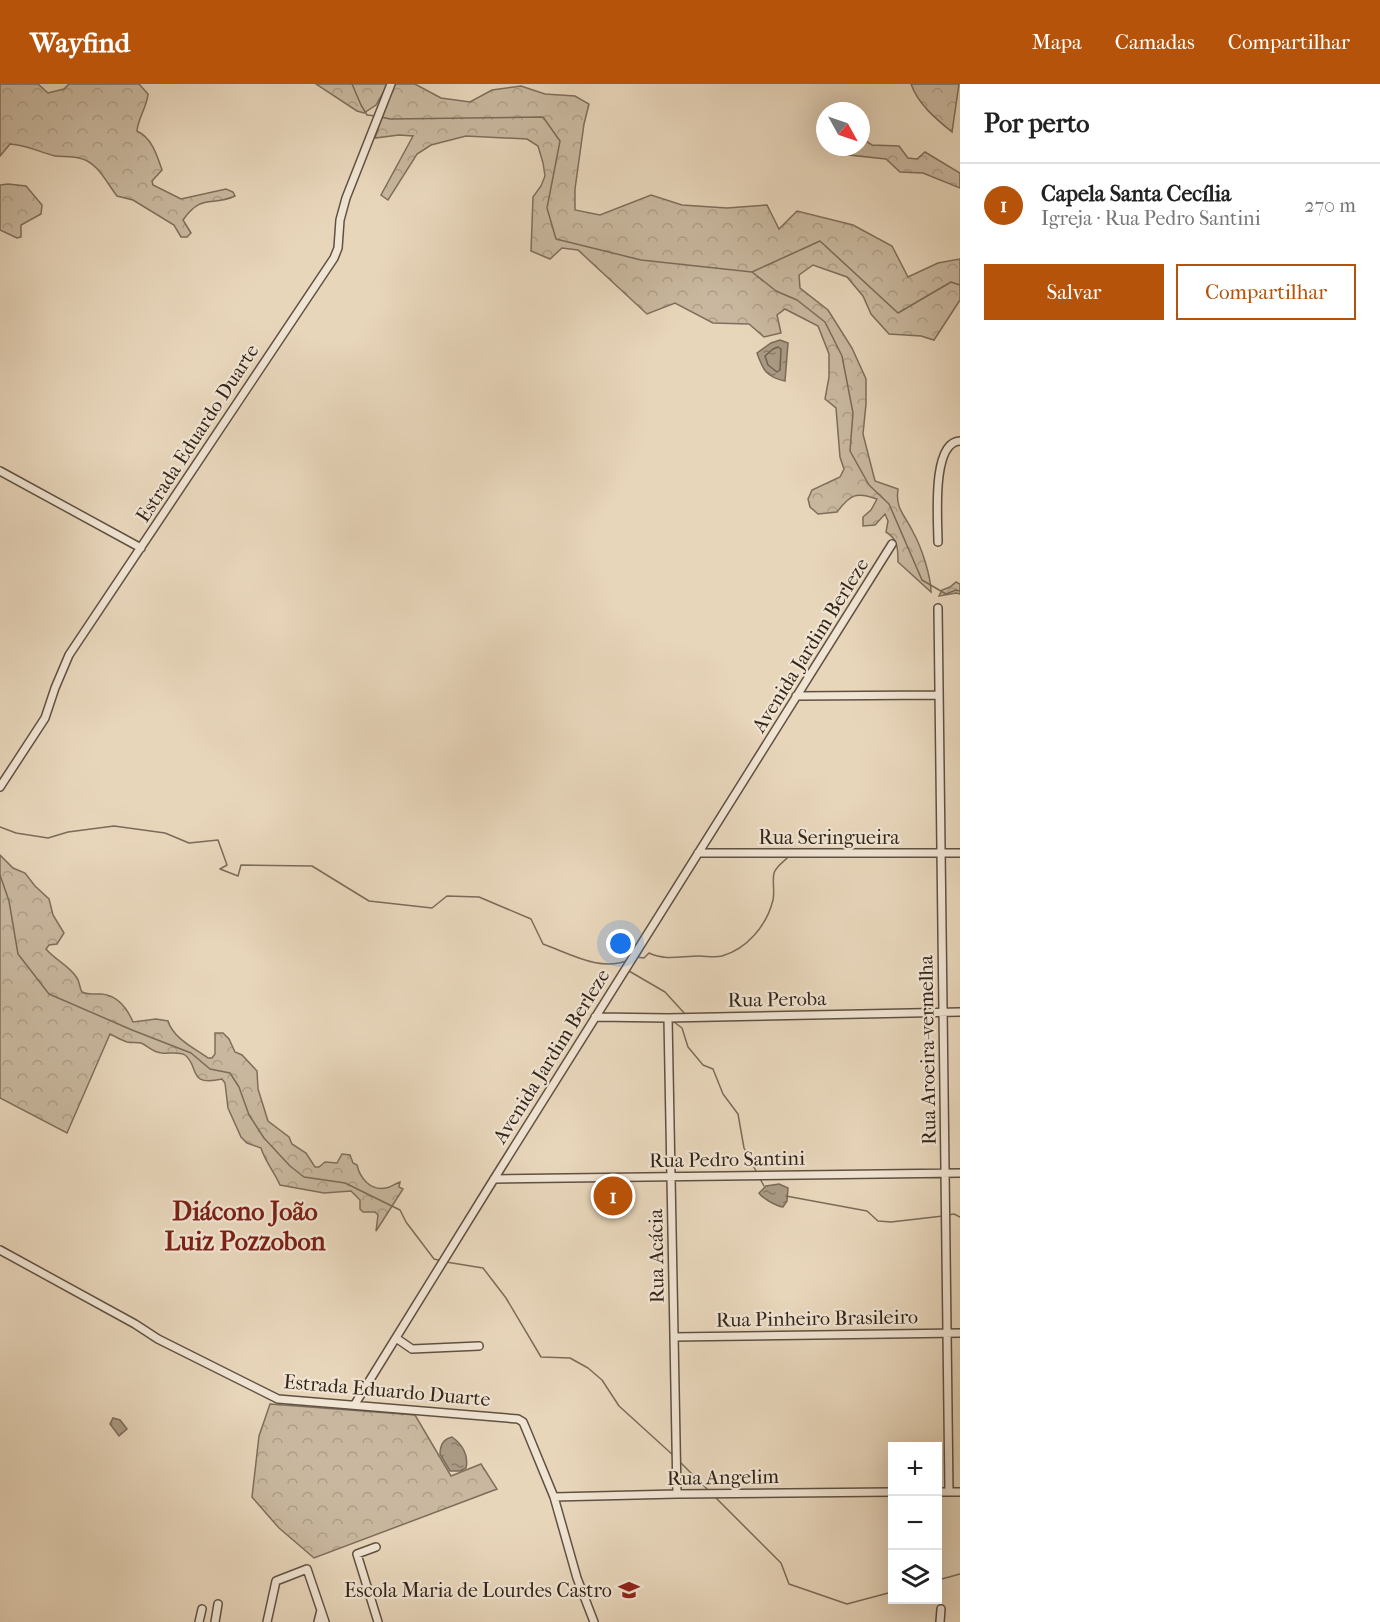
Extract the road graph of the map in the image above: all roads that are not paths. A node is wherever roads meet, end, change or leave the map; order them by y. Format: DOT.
graph roads {
  1 [pos="391,84"];
  2 [pos="960,441"];
  3 [pos="0,471"];
  4 [pos="938,542"];
  5 [pos="892,544"];
  6 [pos="141,548"];
  7 [pos="938,608"];
  8 [pos="939,695"];
  9 [pos="796,696"];
  10 [pos="0,787"];
  11 [pos="698,853"];
  12 [pos="941,853"];
  13 [pos="960,853"];
  14 [pos="943,1012"];
  15 [pos="960,1012"];
  16 [pos="595,1017"];
  17 [pos="668,1018"];
  18 [pos="945,1173"];
  19 [pos="960,1173"];
  20 [pos="671,1176"];
  21 [pos="494,1179"];
  22 [pos="0,1250"];
  23 [pos="947,1333"];
  24 [pos="960,1333"];
  25 [pos="674,1336"];
  26 [pos="396,1338"];
  27 [pos="479,1346"];
  28 [pos="355,1404"];
  29 [pos="888,1492"];
  30 [pos="942,1492"];
  31 [pos="949,1492"];
  32 [pos="960,1492"];
  33 [pos="677,1494"];
  34 [pos="554,1497"];
  35 [pos="376,1547"];
  36 [pos="218,1604"];
  37 [pos="202,1609"];
  38 [pos="941,1609"];
  39 [pos="321,1610"];
  40 [pos="199,1622"];
  41 [pos="215,1622"];
  42 [pos="267,1622"];
  43 [pos="318,1622"];
  44 [pos="325,1622"];
  45 [pos="378,1622"];
  46 [pos="594,1622"];
  47 [pos="940,1622"];
  1 -- 6 [label="street, Estrada Eduardo Duarte"];
  2 -- 4 [label="street"];
  3 -- 6 [label="street"];
  5 -- 9 [label="street, Avenida Jardim Berleze"];
  6 -- 10 [label="street, Estrada Eduardo Duarte"];
  7 -- 8 [label="street, Rua Aroeira-vermelha"];
  8 -- 9 [label="street"];
  8 -- 12 [label="street, Rua Aroeira-vermelha"];
  9 -- 11 [label="street, Avenida Jardim Berleze"];
  11 -- 12 [label="street, Rua Seringueira"];
  11 -- 16 [label="street, Avenida Jardim Berleze"];
  12 -- 13 [label="street, Rua Seringueira"];
  12 -- 14 [label="street, Rua Aroeira-vermelha"];
  14 -- 15 [label="street, Rua Peroba"];
  14 -- 17 [label="street, Rua Peroba"];
  14 -- 18 [label="street, Rua Aroeira-vermelha"];
  16 -- 17 [label="street, Rua Peroba"];
  16 -- 21 [label="street, Avenida Jardim Berleze"];
  17 -- 20 [label="street, Rua Acácia"];
  18 -- 19 [label="street, Rua Pedro Santini"];
  18 -- 20 [label="street, Rua Pedro Santini"];
  18 -- 23 [label="street, Rua Aroeira-vermelha"];
  20 -- 21 [label="street, Rua Pedro Santini"];
  20 -- 25 [label="street, Rua Acácia"];
  21 -- 26 [label="street, Avenida Jardim Berleze"];
  22 -- 28 [label="street, Estrada Eduardo Duarte"];
  23 -- 24 [label="street, Rua Pinheiro Brasileiro"];
  23 -- 25 [label="street, Rua Pinheiro Brasileiro"];
  23 -- 31 [label="street, Rua Aroeira-vermelha"];
  25 -- 33 [label="street, Rua Acácia"];
  26 -- 27 [label="street"];
  26 -- 28 [label="street, Avenida Jardim Berleze"];
  28 -- 34 [label="street, Estrada Eduardo Duarte"];
  29 -- 33 [label="street, Rua Angelim"];
  30 -- 31 [label="street"];
  31 -- 32 [label="street"];
  33 -- 34 [label="street, Rua Angelim"];
  34 -- 46 [label="street, Estrada Eduardo Duarte"];
  35 -- 45 [label="street"];
  36 -- 41 [label="street"];
  37 -- 40 [label="street"];
  38 -- 47 [label="street"];
  39 -- 42 [label="street"];
  39 -- 43 [label="street"];
  39 -- 44 [label="street"];
}
